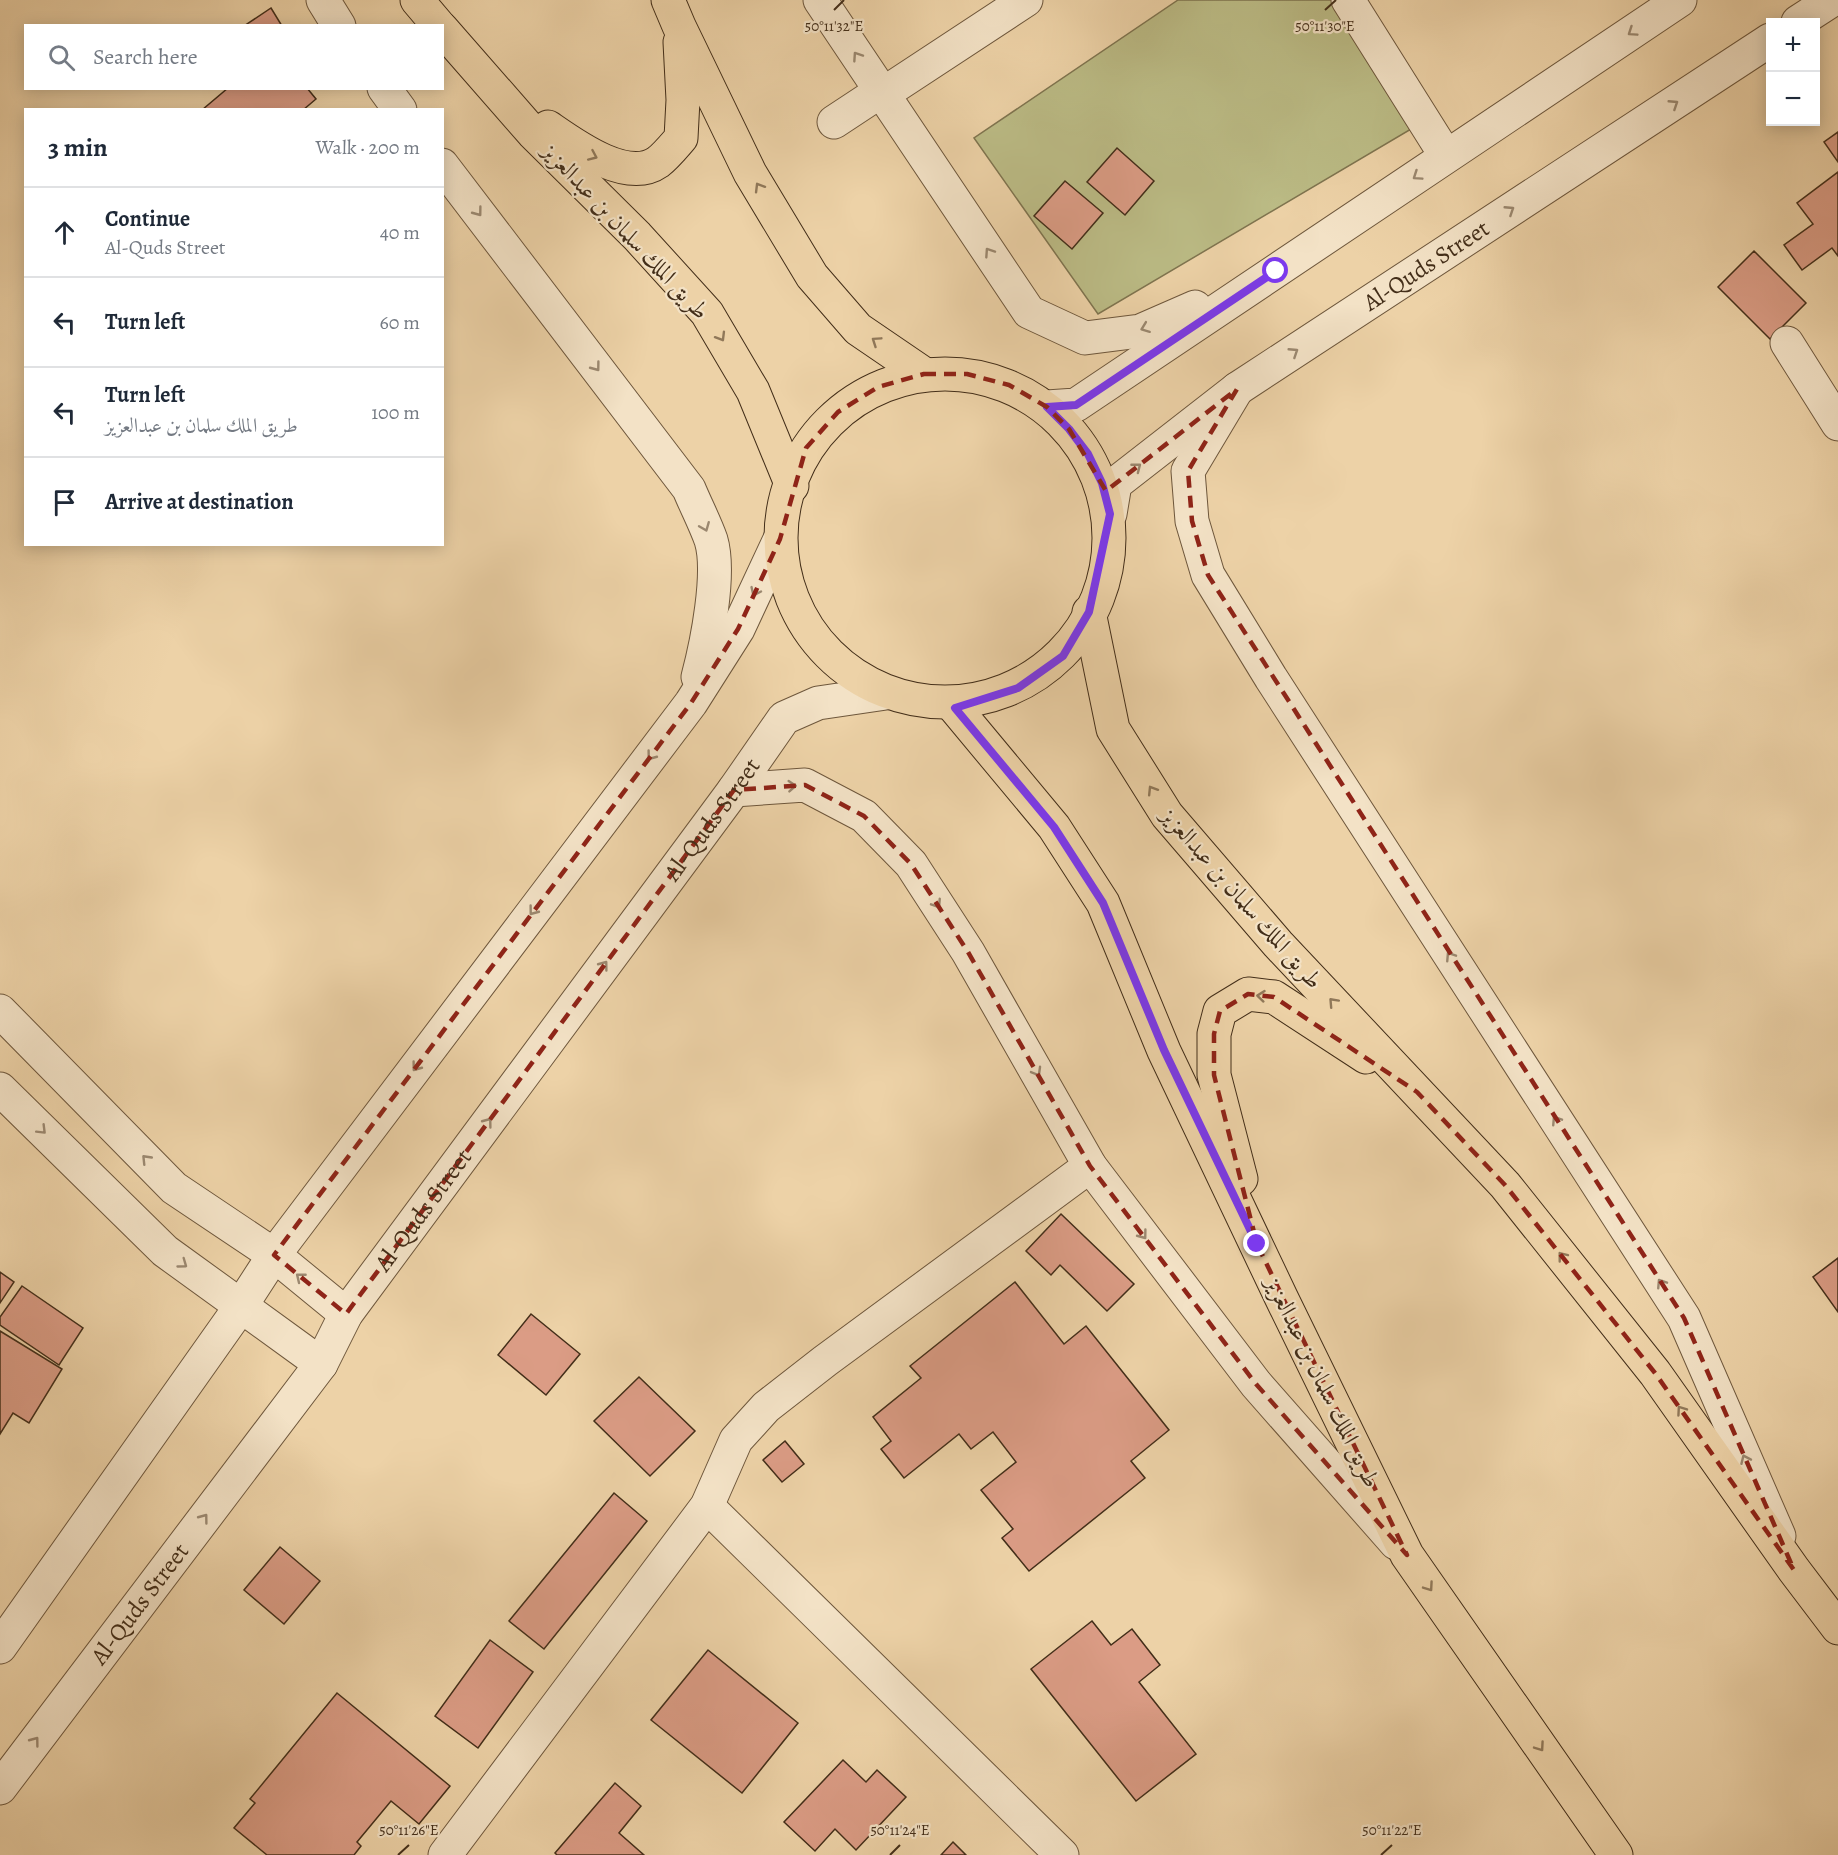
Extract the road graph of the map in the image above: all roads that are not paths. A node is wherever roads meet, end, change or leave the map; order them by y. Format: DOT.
graph roads {
  1 [pos="323,0"];
  2 [pos="417,0"];
  3 [pos="820,0"];
  4 [pos="1026,0"];
  5 [pos="1348,0"];
  6 [pos="1680,0"];
  7 [pos="1832,0"];
  8 [pos="673,13"];
  9 [pos="1804,18"];
  10 [pos="338,24"];
  11 [pos="437,24"];
  12 [pos="444,31"];
  13 [pos="1766,43"];
  14 [pos="493,87"];
  15 [pos="385,90"];
  16 [pos="882,93"];
  17 [pos="399,108"];
  18 [pos="834,122"];
  19 [pos="1446,156"];
  20 [pos="444,168"];
  21 [pos="1276,271"];
  22 [pos="1786,343"];
  23 [pos="924,374"];
  24 [pos="1237,389"];
  25 [pos="1047,407"];
  26 [pos="1838,424"];
  27 [pos="792,486"];
  28 [pos="1110,514"];
  29 [pos="780,539"];
  30 [pos="1089,612"];
  31 [pos="886,693"];
  32 [pos="691,703"];
  33 [pos="955,708"];
  34 [pos="734,790"];
  35 [pos="0,1011"];
  36 [pos="0,1089"];
  37 [pos="1417,1092"];
  38 [pos="1090,1166"];
  39 [pos="1257,1244"];
  40 [pos="274,1255"];
  41 [pos="241,1306"];
  42 [pos="346,1314"];
  43 [pos="321,1364"];
  44 [pos="707,1506"];
  45 [pos="1407,1555"];
  46 [pos="1794,1570"];
  47 [pos="1838,1628"];
  48 [pos="0,1647"];
  49 [pos="0,1788"];
  50 [pos="445,1855"];
  51 [pos="1062,1855"];
  52 [pos="1616,1855"];
  1 -- 10 [label="street"];
  2 -- 11 [label="main road"];
  16 -- 3 [label="street, one-way"];
  4 -- 16 [label="street"];
  5 -- 19 [label="street"];
  6 -- 19 [label="street, one-way"];
  7 -- 9 [label="street"];
  14 -- 8 [label="main road, one-way"];
  23 -- 8 [label="main road, one-way"];
  12 -- 14 [label="main road, طريق الملك سلمان بن عبدالعزيز"];
  24 -- 13 [label="street, Al-Quds Street, one-way"];
  14 -- 27 [label="main road, طريق الملك سلمان بن عبدالعزيز, one-way"];
  15 -- 17 [label="street"];
  16 -- 18 [label="street"];
  21 -- 16 [label="street, one-way"];
  19 -- 21 [label="street, one-way"];
  20 -- 32 [label="street, one-way"];
  21 -- 25 [label="street"];
  22 -- 26 [label="street"];
  23 -- 25 [label="main road"];
  23 -- 27 [label="main road"];
  28 -- 24 [label="street, Al-Quds Street, one-way"];
  46 -- 24 [label="street, one-way"];
  25 -- 28 [label="main road"];
  27 -- 29 [label="main road"];
  28 -- 30 [label="main road"];
  29 -- 31 [label="main road"];
  29 -- 32 [label="street, one-way"];
  30 -- 33 [label="main road"];
  37 -- 30 [label="main road, طريق الملك سلمان بن عبدالعزيز, one-way"];
  31 -- 33 [label="main road"];
  31 -- 34 [label="street, Al-Quds Street"];
  32 -- 40 [label="street, one-way"];
  33 -- 39 [label="main road, طريق الملك سلمان بن عبدالعزيز"];
  34 -- 38 [label="street, one-way"];
  42 -- 34 [label="street, Al-Quds Street, one-way"];
  40 -- 35 [label="street, one-way"];
  36 -- 41 [label="street, one-way"];
  37 -- 39 [label="main road, one-way"];
  46 -- 37 [label="main road, طريق الملك سلمان بن عبدالعزيز, one-way"];
  38 -- 44 [label="street"];
  38 -- 45 [label="street, one-way"];
  39 -- 45 [label="main road, طريق الملك سلمان بن عبدالعزيز"];
  40 -- 41 [label="street"];
  42 -- 40 [label="street, one-way"];
  41 -- 43 [label="street"];
  41 -- 48 [label="street"];
  42 -- 43 [label="street, Al-Quds Street"];
  49 -- 43 [label="street, Al-Quds Street, one-way"];
  44 -- 50 [label="street"];
  44 -- 51 [label="street"];
  45 -- 52 [label="main road, طريق الملك سلمان بن عبدالعزيز, one-way"];
  46 -- 47 [label="main road, طريق الملك سلمان بن عبدالعزيز"];
}
